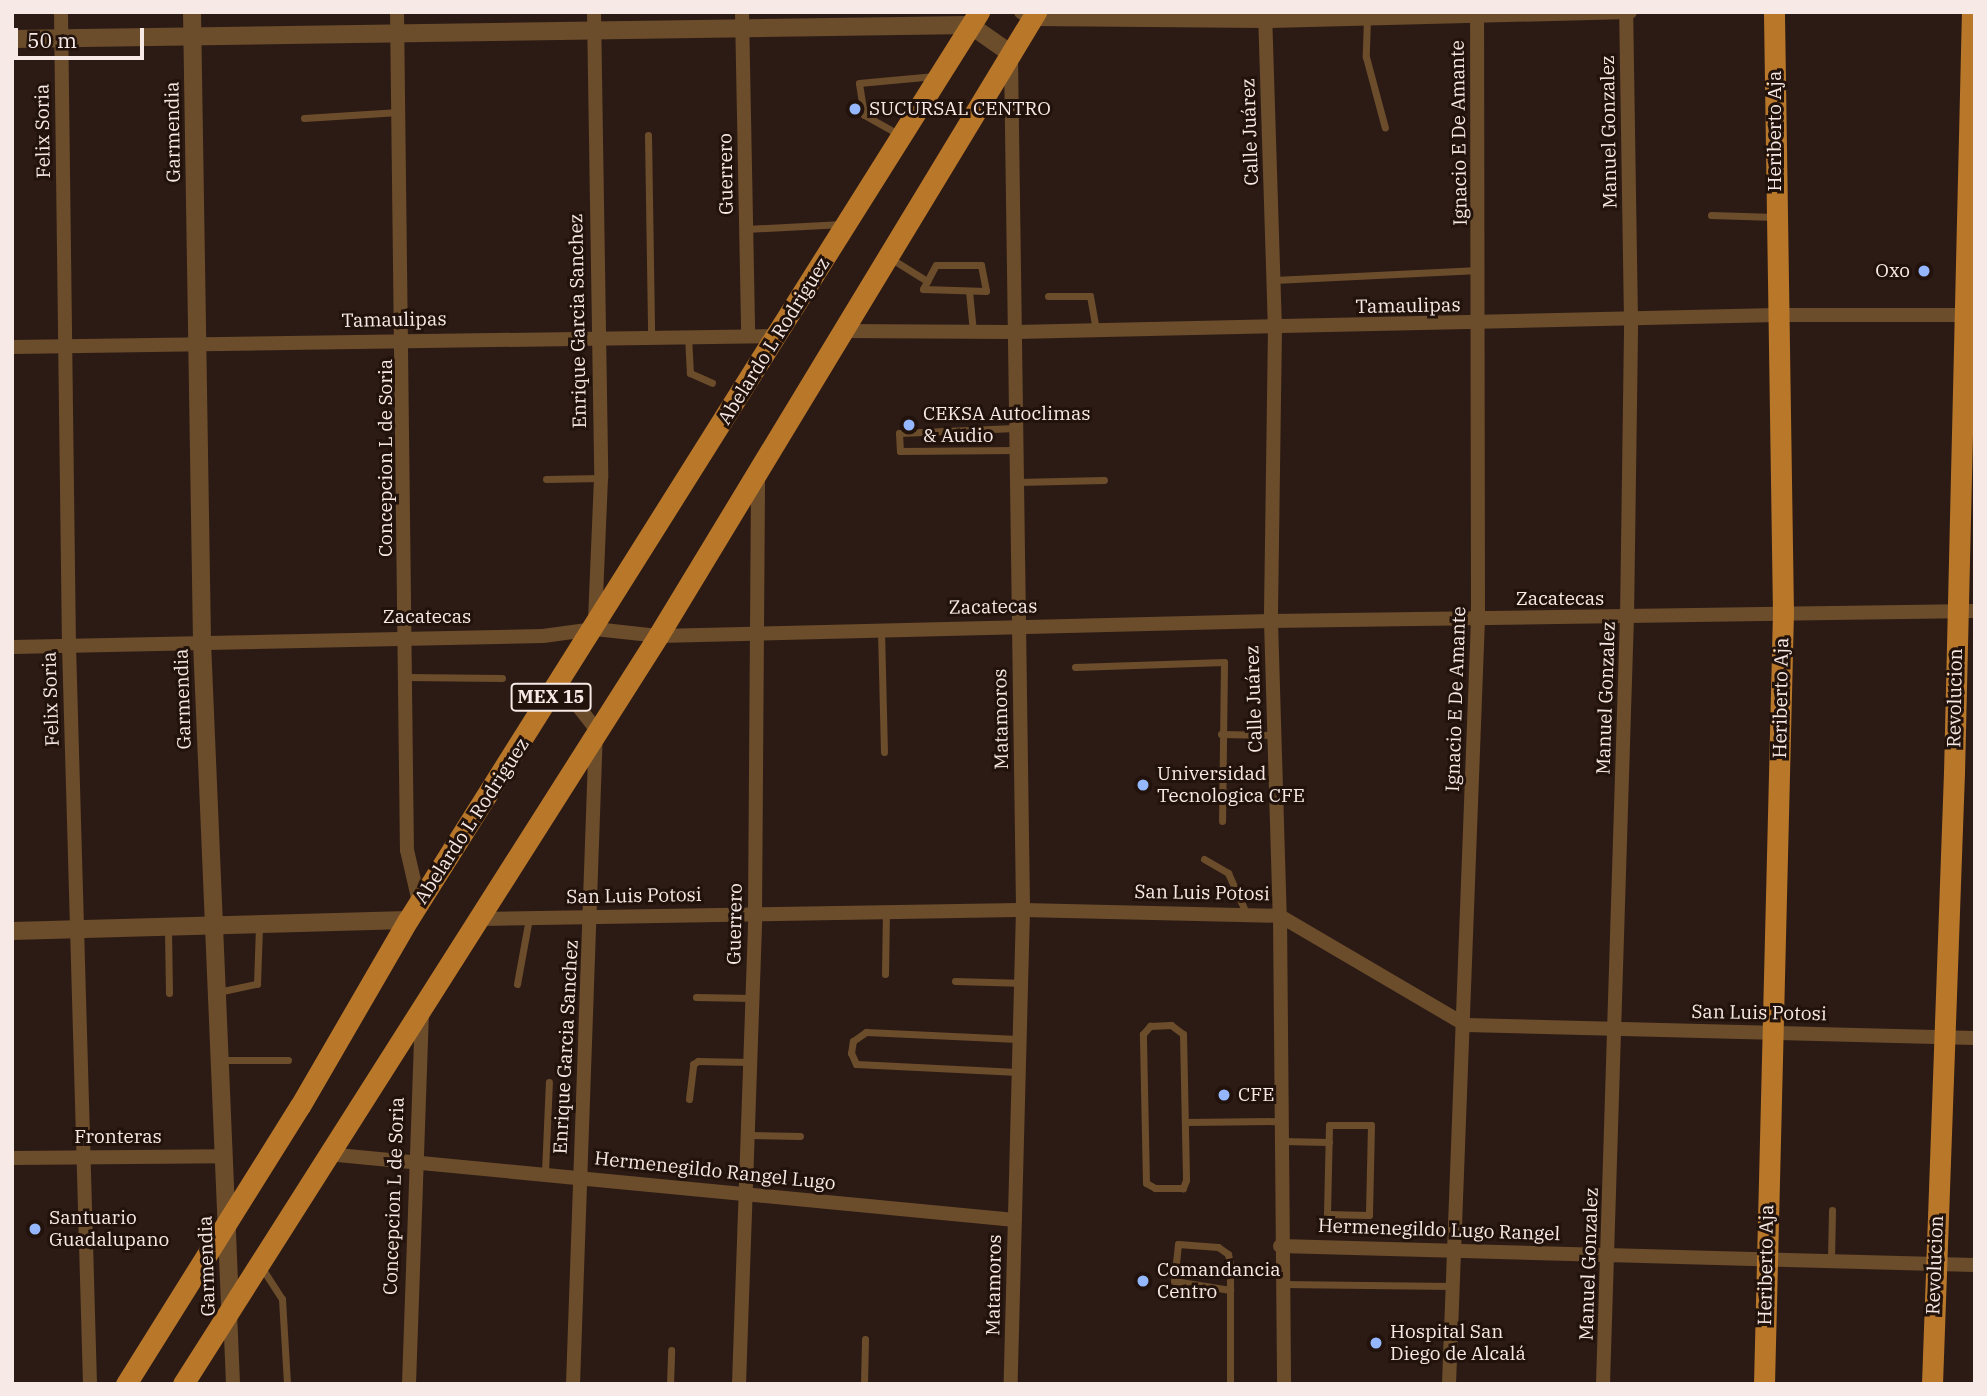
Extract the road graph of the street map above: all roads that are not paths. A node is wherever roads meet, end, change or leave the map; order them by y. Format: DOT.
graph roads {
  1 [pos="61,12"];
  2 [pos="192,12"];
  3 [pos="397,12"];
  4 [pos="1628,12"];
  5 [pos="1774,12"];
  6 [pos="1972,12"];
  7 [pos="1030,15"];
  8 [pos="1477,15"];
  9 [pos="1265,17"];
  10 [pos="1367,18"];
  11 [pos="742,19"];
  12 [pos="884,19"];
  13 [pos="975,19"];
  14 [pos="594,20"];
  15 [pos="398,33"];
  16 [pos="192,37"];
  17 [pos="61,38"];
  18 [pos="12,39"];
  19 [pos="1010,53"];
  20 [pos="939,76"];
  21 [pos="400,112"];
  22 [pos="304,118"];
  23 [pos="1385,128"];
  24 [pos="648,135"];
  25 [pos="902,136"];
  26 [pos="1711,215"];
  27 [pos="1776,217"];
  28 [pos="847,224"];
  29 [pos="746,229"];
  30 [pos="887,256"];
  31 [pos="1480,270"];
  32 [pos="1274,280"];
  33 [pos="927,281"];
  34 [pos="969,291"];
  35 [pos="1048,296"];
  36 [pos="1777,315"];
  37 [pos="1971,315"];
  38 [pos="1631,321"];
  39 [pos="1480,324"];
  40 [pos="1275,327"];
  41 [pos="842,331"];
  42 [pos="1096,331"];
  43 [pos="973,332"];
  44 [pos="1013,332"];
  45 [pos="596,335"];
  46 [pos="651,335"];
  47 [pos="688,335"];
  48 [pos="748,335"];
  49 [pos="777,336"];
  50 [pos="404,340"];
  51 [pos="198,341"];
  52 [pos="65,346"];
  53 [pos="12,347"];
  54 [pos="712,383"];
  55 [pos="1015,428"];
  56 [pos="1015,450"];
  57 [pos="758,465"];
  58 [pos="601,478"];
  59 [pos="546,479"];
  60 [pos="1104,480"];
  61 [pos="1016,482"];
  62 [pos="1966,611"];
  63 [pos="1783,614"];
  64 [pos="1478,618"];
  65 [pos="1628,618"];
  66 [pos="1271,621"];
  67 [pos="1018,626"];
  68 [pos="594,629"];
  69 [pos="881,629"];
  70 [pos="755,633"];
  71 [pos="406,636"];
  72 [pos="657,636"];
  73 [pos="202,642"];
  74 [pos="69,646"];
  75 [pos="12,647"];
  76 [pos="1075,667"];
  77 [pos="406,677"];
  78 [pos="502,678"];
  79 [pos="560,683"];
  80 [pos="596,729"];
  81 [pos="1221,734"];
  82 [pos="1275,735"];
  83 [pos="884,752"];
  84 [pos="1222,821"];
  85 [pos="1204,859"];
  86 [pos="1023,910"];
  87 [pos="413,911"];
  88 [pos="886,913"];
  89 [pos="755,915"];
  90 [pos="1247,915"];
  91 [pos="1280,916"];
  92 [pos="529,918"];
  93 [pos="592,918"];
  94 [pos="481,919"];
  95 [pos="259,926"];
  96 [pos="168,928"];
  97 [pos="211,928"];
  98 [pos="76,930"];
  99 [pos="12,931"];
  100 [pos="885,974"];
  101 [pos="955,981"];
  102 [pos="1021,983"];
  103 [pos="517,984"];
  104 [pos="214,992"];
  105 [pos="169,993"];
  106 [pos="696,997"];
  107 [pos="752,999"];
  108 [pos="422,1010"];
  109 [pos="1466,1025"];
  110 [pos="1616,1031"];
  111 [pos="1773,1035"];
  112 [pos="1946,1037"];
  113 [pos="1975,1038"];
  114 [pos="1020,1039"];
  115 [pos="220,1060"];
  116 [pos="288,1060"];
  117 [pos="750,1062"];
  118 [pos="1019,1072"];
  119 [pos="549,1082"];
  120 [pos="689,1099"];
  121 [pos="1280,1121"];
  122 [pos="1186,1122"];
  123 [pos="748,1135"];
  124 [pos="800,1136"];
  125 [pos="1281,1141"];
  126 [pos="1329,1142"];
  127 [pos="327,1154"];
  128 [pos="223,1156"];
  129 [pos="85,1157"];
  130 [pos="12,1158"];
  131 [pos="413,1161"];
  132 [pos="545,1172"];
  133 [pos="580,1175"];
  134 [pos="746,1195"];
  135 [pos="1832,1210"];
  136 [pos="226,1218"];
  137 [pos="1015,1220"];
  138 [pos="1280,1246"];
  139 [pos="1455,1250"];
  140 [pos="1610,1254"];
  141 [pos="1766,1257"];
  142 [pos="1831,1259"];
  143 [pos="257,1261"];
  144 [pos="1934,1264"];
  145 [pos="1975,1265"];
  146 [pos="1281,1284"];
  147 [pos="1454,1286"];
  148 [pos="1230,1290"];
  149 [pos="230,1305"];
  150 [pos="865,1339"];
  151 [pos="671,1350"];
  152 [pos="90,1384"];
  153 [pos="126,1384"];
  154 [pos="183,1384"];
  155 [pos="233,1384"];
  156 [pos="287,1384"];
  157 [pos="409,1384"];
  158 [pos="573,1384"];
  159 [pos="670,1384"];
  160 [pos="739,1384"];
  161 [pos="864,1384"];
  162 [pos="1011,1384"];
  163 [pos="1230,1384"];
  164 [pos="1284,1384"];
  165 [pos="1449,1384"];
  166 [pos="1603,1384"];
  167 [pos="1764,1384"];
  168 [pos="1933,1384"];
  1 -- 17 [label="street, Felix Soria"];
  2 -- 16 [label="street, Garmendia"];
  3 -- 15 [label="street, Concepcion L de Soria"];
  4 -- 8 [label="street"];
  4 -- 38 [label="street, Manuel Gonzalez"];
  5 -- 27 [label="main road, Heriberto Aja"];
  6 -- 37 [label="main road, Revolucion"];
  7 -- 9 [label="street"];
  7 -- 19 [label="main road, MEX 15"];
  8 -- 10 [label="street"];
  8 -- 31 [label="street, Ignacio E De Amante"];
  9 -- 10 [label="street"];
  9 -- 32 [label="street, Calle Juárez"];
  10 -- 23 [label="lane"];
  11 -- 12 [label="street"];
  11 -- 14 [label="street"];
  11 -- 29 [label="street, Guerrero"];
  12 -- 13 [label="street"];
  13 -- 19 [label="street"];
  13 -- 20 [label="main road, Abelardo L Rodriguez / MEX 15"];
  14 -- 15 [label="street"];
  14 -- 45 [label="street, Enrique Garcia Sanchez"];
  15 -- 16 [label="street"];
  15 -- 21 [label="street, Concepcion L de Soria"];
  16 -- 17 [label="street"];
  16 -- 51 [label="street, Garmendia"];
  17 -- 18 [label="street"];
  17 -- 52 [label="street, Felix Soria"];
  19 -- 30 [label="main road, MEX 15"];
  19 -- 44 [label="street, Matamoros"];
  20 -- 25 [label="main road, Abelardo L Rodriguez / MEX 15"];
  20 -- 25 [label="lane"];
  21 -- 22 [label="lane"];
  21 -- 50 [label="street, Concepcion L de Soria"];
  24 -- 46 [label="lane"];
  25 -- 28 [label="main road, Abelardo L Rodriguez / MEX 15"];
  26 -- 27 [label="lane"];
  27 -- 36 [label="main road, Heriberto Aja"];
  28 -- 29 [label="lane"];
  28 -- 49 [label="main road, Abelardo L Rodriguez / MEX 15"];
  29 -- 48 [label="street, Guerrero"];
  30 -- 33 [label="lane"];
  30 -- 41 [label="main road, MEX 15"];
  31 -- 32 [label="lane"];
  31 -- 39 [label="street, Ignacio E De Amante"];
  32 -- 40 [label="street, Calle Juárez"];
  33 -- 34 [label="lane"];
  33 -- 34 [label="lane"];
  34 -- 43 [label="lane"];
  35 -- 42 [label="lane"];
  36 -- 37 [label="street, Tamaulipas"];
  36 -- 38 [label="street, Tamaulipas"];
  36 -- 63 [label="main road, Heriberto Aja"];
  37 -- 62 [label="main road, Revolucion"];
  38 -- 39 [label="street, Tamaulipas"];
  38 -- 65 [label="street, Manuel Gonzalez"];
  39 -- 40 [label="street, Tamaulipas"];
  39 -- 64 [label="street, Ignacio E De Amante"];
  40 -- 42 [label="street, Tamaulipas"];
  40 -- 66 [label="street, Calle Juárez"];
  41 -- 43 [label="street, Tamaulipas"];
  41 -- 57 [label="main road, MEX 15"];
  42 -- 44 [label="street, Tamaulipas"];
  43 -- 44 [label="street, Tamaulipas"];
  44 -- 55 [label="street, Matamoros"];
  45 -- 46 [label="street, Tamaulipas"];
  45 -- 50 [label="street, Tamaulipas"];
  45 -- 58 [label="street, Enrique Garcia Sanchez"];
  46 -- 47 [label="street, Tamaulipas"];
  47 -- 48 [label="street, Tamaulipas"];
  47 -- 54 [label="lane"];
  48 -- 49 [label="street, Tamaulipas"];
  49 -- 68 [label="main road, Abelardo L Rodriguez / MEX 15"];
  50 -- 51 [label="street, Tamaulipas"];
  50 -- 71 [label="street, Concepcion L de Soria"];
  51 -- 52 [label="street, Tamaulipas"];
  51 -- 73 [label="street, Garmendia"];
  52 -- 53 [label="street, Tamaulipas"];
  52 -- 74 [label="street, Felix Soria"];
  55 -- 56 [label="street, Matamoros"];
  55 -- 56 [label="lane"];
  56 -- 61 [label="street, Matamoros"];
  57 -- 70 [label="street, Guerrero"];
  57 -- 72 [label="main road, MEX 15"];
  58 -- 59 [label="lane"];
  58 -- 68 [label="street, Enrique Garcia Sanchez"];
  60 -- 61 [label="lane"];
  61 -- 67 [label="street, Matamoros"];
  62 -- 63 [label="street, Zacatecas"];
  62 -- 112 [label="main road, Revolucion"];
  63 -- 65 [label="street, Zacatecas"];
  63 -- 111 [label="main road, Heriberto Aja"];
  64 -- 65 [label="street, Zacatecas"];
  64 -- 66 [label="street, Zacatecas"];
  64 -- 109 [label="street, Ignacio E De Amante"];
  65 -- 110 [label="street, Manuel Gonzalez"];
  66 -- 67 [label="street, Zacatecas"];
  66 -- 82 [label="street, Calle Juárez"];
  67 -- 69 [label="street, Zacatecas"];
  67 -- 86 [label="street, Matamoros"];
  68 -- 71 [label="street, Zacatecas"];
  68 -- 72 [label="street, Zacatecas"];
  68 -- 79 [label="main road, Abelardo L Rodriguez / MEX 15"];
  69 -- 70 [label="street, Zacatecas"];
  69 -- 83 [label="lane"];
  70 -- 72 [label="street, Zacatecas"];
  70 -- 89 [label="street, Guerrero"];
  71 -- 73 [label="street, Zacatecas"];
  71 -- 77 [label="street, Concepcion L de Soria"];
  72 -- 80 [label="main road, MEX 15"];
  73 -- 74 [label="street, Zacatecas"];
  73 -- 97 [label="street, Garmendia"];
  74 -- 75 [label="street, Zacatecas"];
  74 -- 98 [label="street, Felix Soria"];
  76 -- 81 [label="lane"];
  77 -- 78 [label="lane"];
  77 -- 87 [label="street, Concepcion L de Soria"];
  79 -- 80 [label="street"];
  79 -- 87 [label="main road, Abelardo L Rodriguez / MEX 15"];
  80 -- 93 [label="street, Enrique Garcia Sanchez"];
  80 -- 94 [label="main road, MEX 15"];
  81 -- 82 [label="lane"];
  81 -- 84 [label="lane"];
  82 -- 91 [label="street, Calle Juárez"];
  85 -- 90 [label="lane"];
  86 -- 88 [label="street, San Luis Potosi"];
  86 -- 90 [label="street, San Luis Potosi"];
  86 -- 102 [label="street, Matamoros"];
  87 -- 95 [label="street"];
  87 -- 136 [label="main road, Abelardo L Rodriguez / MEX 15"];
  88 -- 89 [label="street, San Luis Potosi"];
  88 -- 100 [label="lane"];
  89 -- 93 [label="street, San Luis Potosi"];
  89 -- 107 [label="street, Guerrero"];
  90 -- 91 [label="street, San Luis Potosi"];
  91 -- 109 [label="street, San Luis Potosi"];
  91 -- 121 [label="street, Calle Juárez"];
  92 -- 93 [label="street, San Luis Potosi"];
  92 -- 94 [label="street, San Luis Potosi"];
  92 -- 103 [label="lane"];
  93 -- 133 [label="street, Enrique Garcia Sanchez"];
  94 -- 108 [label="main road, MEX 15"];
  95 -- 97 [label="street"];
  95 -- 104 [label="lane"];
  96 -- 97 [label="street"];
  96 -- 98 [label="street"];
  96 -- 105 [label="lane"];
  97 -- 104 [label="street, Garmendia"];
  98 -- 99 [label="street"];
  98 -- 129 [label="street, Felix Soria"];
  101 -- 102 [label="lane"];
  102 -- 114 [label="street, Matamoros"];
  104 -- 115 [label="street, Garmendia"];
  106 -- 107 [label="lane"];
  107 -- 117 [label="street, Guerrero"];
  108 -- 127 [label="main road, MEX 15"];
  108 -- 131 [label="street, Concepcion L de Soria"];
  109 -- 110 [label="street, San Luis Potosi"];
  109 -- 139 [label="street, Ignacio E De Amante"];
  110 -- 111 [label="street, San Luis Potosi"];
  110 -- 140 [label="street, Manuel Gonzalez"];
  111 -- 112 [label="street, San Luis Potosi"];
  111 -- 141 [label="main road, Heriberto Aja"];
  112 -- 113 [label="street, San Luis Potosi"];
  112 -- 144 [label="main road, Revolucion"];
  114 -- 118 [label="street, Matamoros"];
  114 -- 118 [label="lane"];
  115 -- 116 [label="lane"];
  115 -- 128 [label="street, Garmendia"];
  117 -- 120 [label="lane"];
  117 -- 123 [label="street, Guerrero"];
  118 -- 137 [label="street, Matamoros"];
  119 -- 132 [label="lane"];
  121 -- 122 [label="lane"];
  121 -- 125 [label="street, Calle Juárez"];
  122 -- 122 [label="lane"];
  123 -- 124 [label="lane"];
  123 -- 134 [label="street, Guerrero"];
  125 -- 126 [label="lane"];
  125 -- 138 [label="street, Calle Juárez"];
  126 -- 126 [label="lane"];
  127 -- 131 [label="street, Hermenegildo Rangel Lugo"];
  127 -- 143 [label="main road, MEX 15"];
  128 -- 129 [label="street, Fronteras"];
  128 -- 136 [label="street, Garmendia"];
  129 -- 130 [label="street, Fronteras"];
  129 -- 152 [label="street, Felix Soria"];
  131 -- 132 [label="street, Hermenegildo Rangel Lugo"];
  131 -- 157 [label="street, Concepcion L de Soria"];
  132 -- 133 [label="street, Hermenegildo Rangel Lugo"];
  133 -- 134 [label="street, Hermenegildo Rangel Lugo"];
  133 -- 158 [label="street, Enrique Garcia Sanchez"];
  134 -- 137 [label="street, Hermenegildo Rangel Lugo"];
  134 -- 160 [label="street, Guerrero"];
  135 -- 142 [label="lane"];
  136 -- 149 [label="street, Garmendia"];
  136 -- 153 [label="main road, Abelardo L Rodriguez / MEX 15"];
  137 -- 162 [label="street, Matamoros"];
  138 -- 139 [label="street, Hermenegildo Lugo Rangel"];
  138 -- 146 [label="street, Calle Juárez"];
  139 -- 140 [label="street, Hermenegildo Lugo Rangel"];
  139 -- 147 [label="street, Ignacio E De Amante"];
  140 -- 141 [label="street, Hermenegildo Lugo Rangel"];
  140 -- 166 [label="street, Manuel Gonzalez"];
  141 -- 142 [label="street, Hermenegildo Lugo Rangel"];
  141 -- 167 [label="main road, Heriberto Aja"];
  142 -- 144 [label="street, Hermenegildo Lugo Rangel"];
  143 -- 149 [label="main road, MEX 15"];
  143 -- 156 [label="lane"];
  144 -- 145 [label="street, Hermenegildo Lugo Rangel"];
  144 -- 168 [label="main road, Revolucion"];
  146 -- 147 [label="lane"];
  146 -- 164 [label="street, Calle Juárez"];
  147 -- 165 [label="street, Ignacio E De Amante"];
  148 -- 148 [label="lane"];
  148 -- 163 [label="lane"];
  149 -- 154 [label="main road, MEX 15"];
  149 -- 155 [label="street, Garmendia"];
  150 -- 161 [label="lane"];
  151 -- 159 [label="lane"];
}
